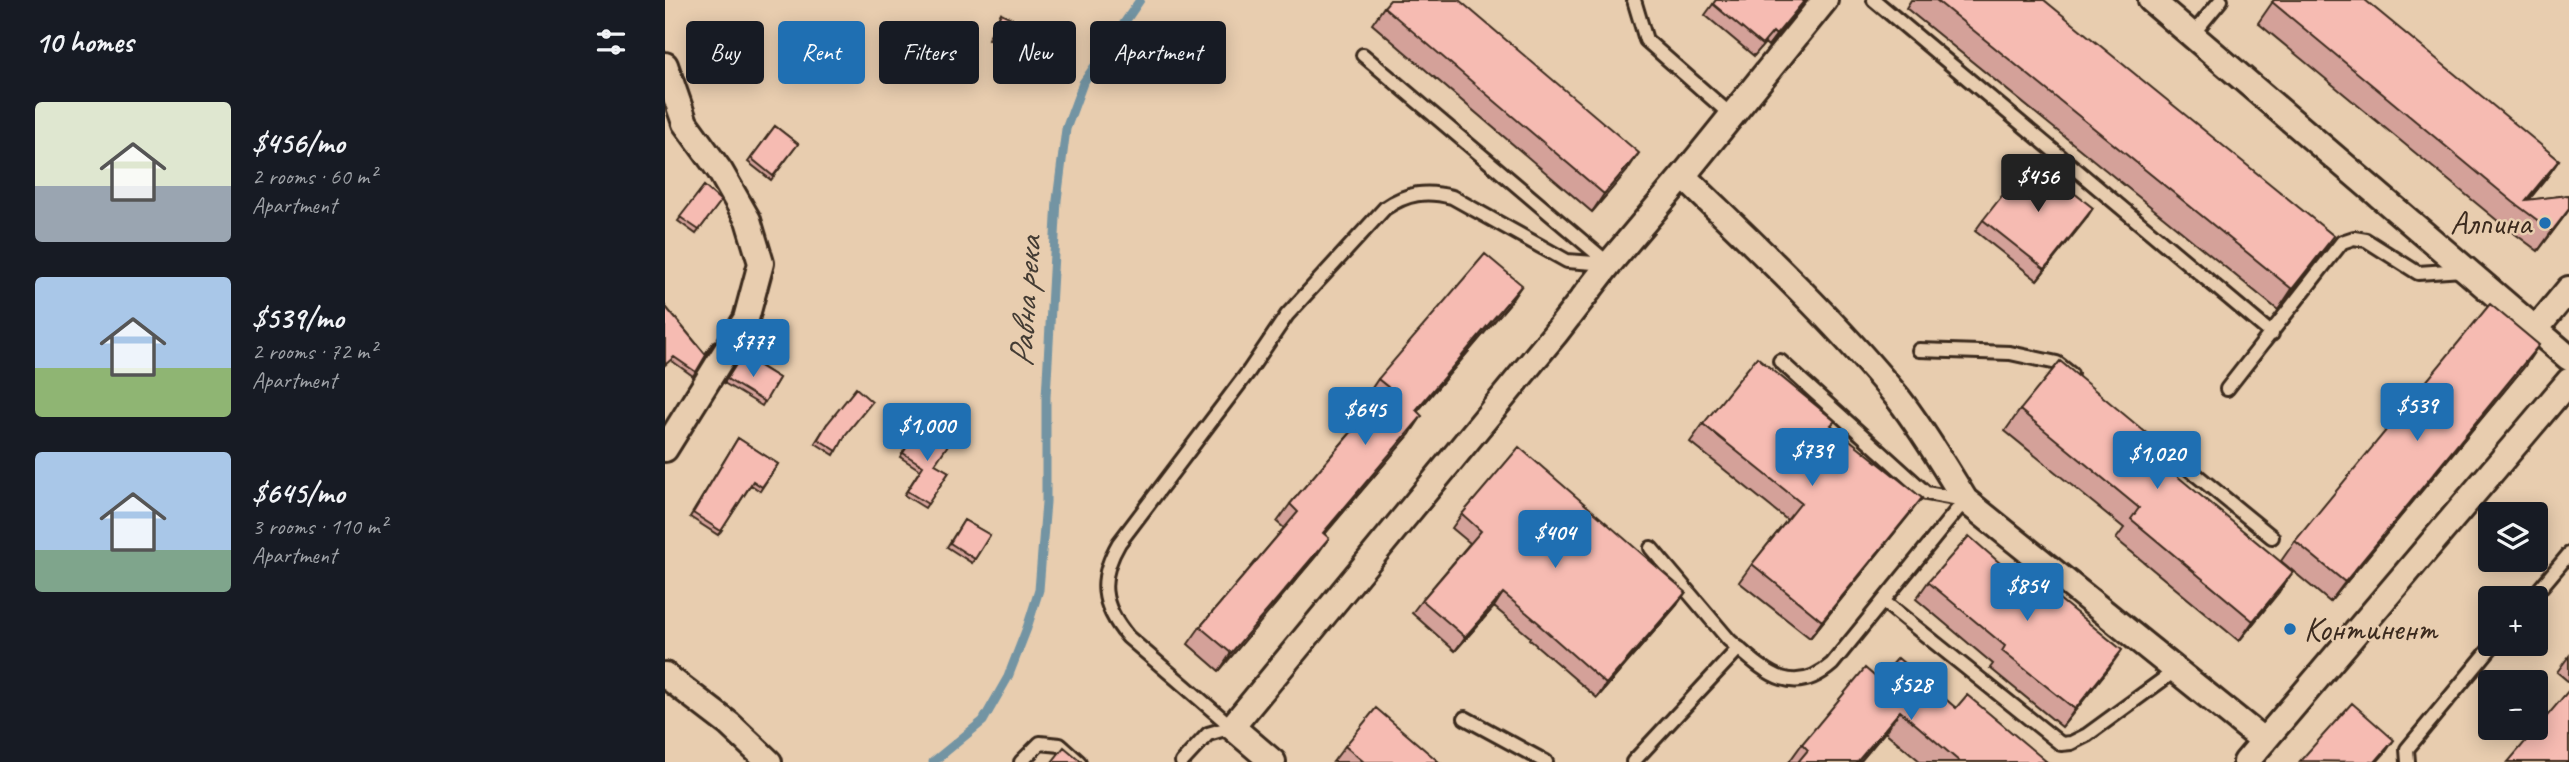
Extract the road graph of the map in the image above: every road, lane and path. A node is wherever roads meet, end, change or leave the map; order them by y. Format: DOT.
graph roads {
  1 [pos="1634,0"];
  2 [pos="1825,0"];
  3 [pos="1874,0"];
  4 [pos="2151,0"];
  5 [pos="2221,0"];
  6 [pos="2192,35"];
  7 [pos="1363,55"];
  8 [pos="665,65"];
  9 [pos="1732,116"];
  10 [pos="1683,176"];
  11 [pos="1609,264"];
  12 [pos="2467,270"];
  13 [pos="2569,289"];
  14 [pos="2536,330"];
  15 [pos="2271,334"];
  16 [pos="1919,350"];
  17 [pos="2569,358"];
  18 [pos="1780,361"];
  19 [pos="2079,380"];
  20 [pos="2569,381"];
  21 [pos="2227,390"];
  22 [pos="2154,441"];
  23 [pos="665,449"];
  24 [pos="1965,500"];
  25 [pos="2272,537"];
  26 [pos="1651,548"];
  27 [pos="2569,554"];
  28 [pos="2542,586"];
  29 [pos="1883,601"];
  30 [pos="1739,648"];
  31 [pos="2484,656"];
  32 [pos="2176,670"];
  33 [pos="665,675"];
  34 [pos="1465,718"];
  35 [pos="1232,727"];
  36 [pos="2264,741"];
  37 [pos="769,762"];
  38 [pos="1021,762"];
  39 [pos="1079,762"];
  40 [pos="1182,762"];
  41 [pos="1273,762"];
  42 [pos="1546,762"];
  43 [pos="1633,762"];
  44 [pos="2245,762"];
  45 [pos="2408,762"];
  1 -- 9 [label="lane"];
  2 -- 9 [label="street"];
  3 -- 15 [label="lane"];
  4 -- 6 [label="street"];
  5 -- 6 [label="lane"];
  6 -- 12 [label="street"];
  7 -- 11 [label="lane"];
  8 -- 23 [label="street"];
  9 -- 10 [label="street"];
  10 -- 11 [label="street"];
  10 -- 24 [label="street"];
  11 -- 35 [label="street"];
  11 -- 35 [label="lane"];
  12 -- 14 [label="street"];
  12 -- 15 [label="lane"];
  13 -- 14 [label="street"];
  14 -- 17 [label="street"];
  15 -- 21 [label="lane"];
  16 -- 19 [label="lane"];
  18 -- 24 [label="lane"];
  20 -- 36 [label="street"];
  22 -- 25 [label="lane"];
  24 -- 29 [label="lane"];
  24 -- 32 [label="street"];
  26 -- 30 [label="lane"];
  27 -- 28 [label="lane"];
  29 -- 30 [label="lane"];
  29 -- 32 [label="lane"];
  30 -- 43 [label="lane"];
  31 -- 45 [label="lane"];
  32 -- 36 [label="street"];
  33 -- 37 [label="street"];
  34 -- 42 [label="lane"];
  35 -- 40 [label="lane"];
  35 -- 41 [label="street"];
  36 -- 44 [label="street"];
  38 -- 39 [label="lane"];
}
